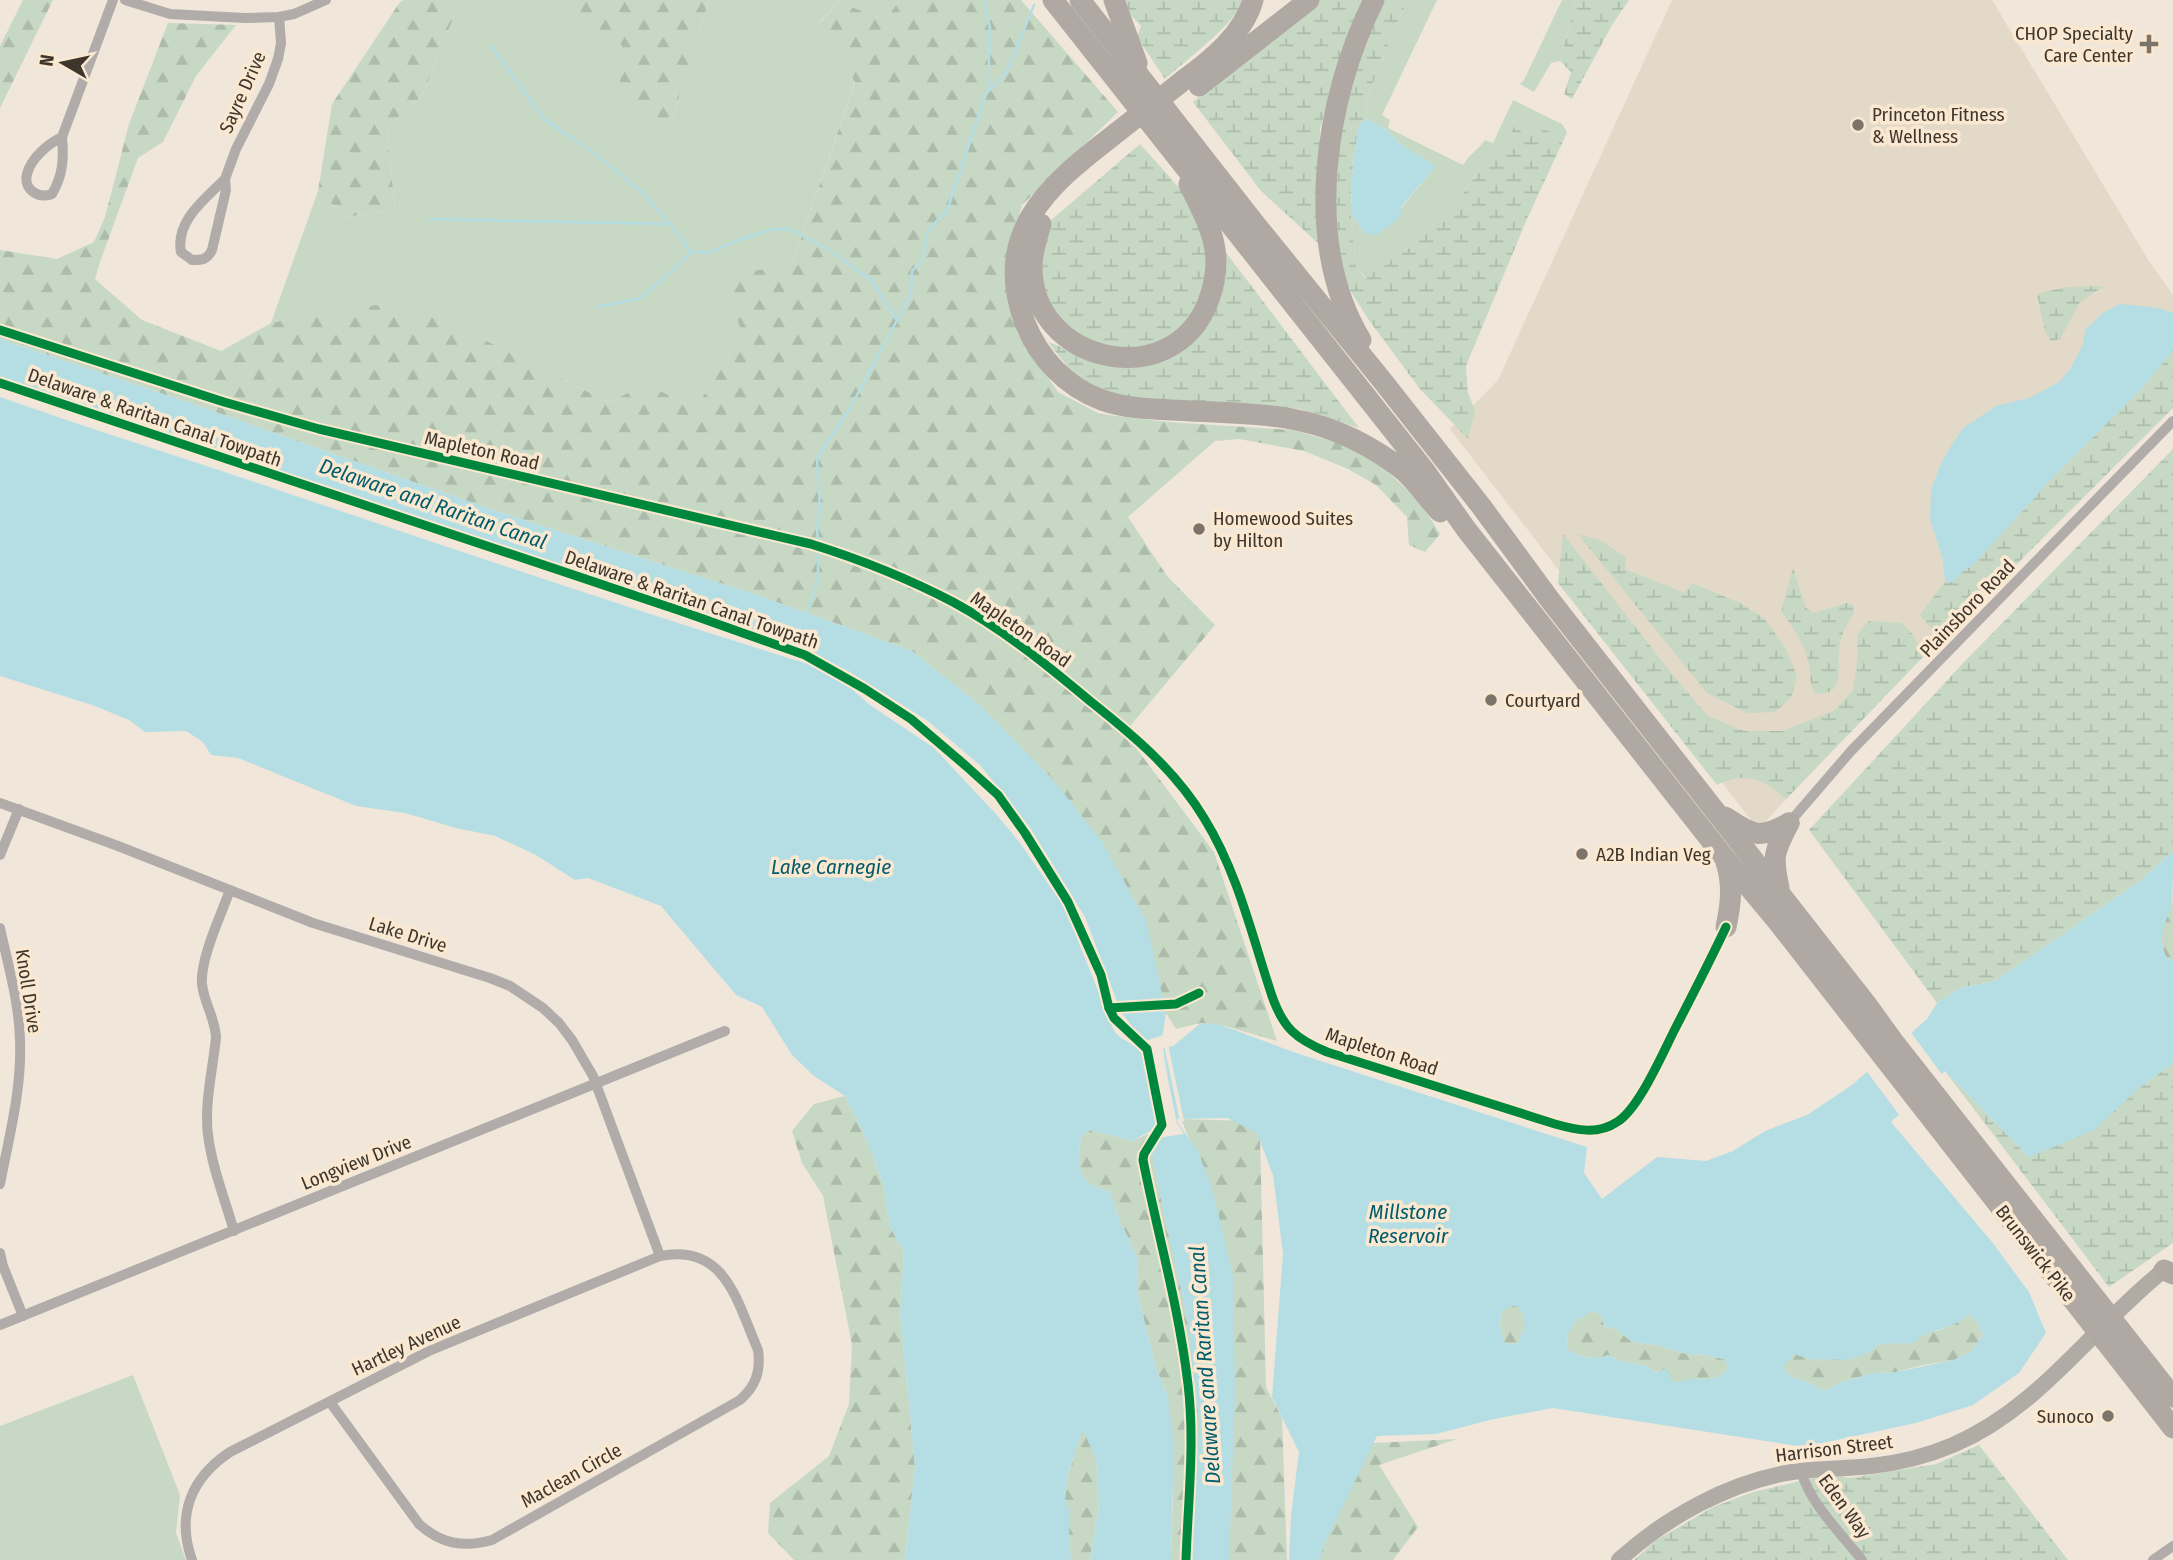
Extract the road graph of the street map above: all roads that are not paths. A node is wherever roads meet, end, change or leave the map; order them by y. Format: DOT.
graph roads {
  1 [pos="113,0"];
  2 [pos="125,0"];
  3 [pos="326,0"];
  4 [pos="1053,0"];
  5 [pos="1080,0"];
  6 [pos="1114,0"];
  7 [pos="1253,0"];
  8 [pos="1291,0"];
  9 [pos="1309,0"];
  10 [pos="1374,0"];
  11 [pos="279,17"];
  12 [pos="1203,66"];
  13 [pos="1144,81"];
  14 [pos="1190,84"];
  15 [pos="62,137"];
  16 [pos="1121,138"];
  17 [pos="1178,160"];
  18 [pos="225,179"];
  19 [pos="0,330"];
  20 [pos="1381,379"];
  21 [pos="2173,421"];
  22 [pos="1466,529"];
  23 [pos="0,803"];
  24 [pos="1711,807"];
  25 [pos="19,809"];
  26 [pos="1789,823"];
  27 [pos="0,855"];
  28 [pos="1724,857"];
  29 [pos="230,890"];
  30 [pos="1780,893"];
  31 [pos="1778,922"];
  32 [pos="1726,927"];
  33 [pos="0,928"];
  34 [pos="725,1031"];
  35 [pos="1886,1046"];
  36 [pos="595,1083"];
  37 [pos="0,1184"];
  38 [pos="234,1231"];
  39 [pos="0,1253"];
  40 [pos="660,1256"];
  41 [pos="718,1269"];
  42 [pos="2170,1269"];
  43 [pos="23,1315"];
  44 [pos="2104,1324"];
  45 [pos="0,1325"];
  46 [pos="2173,1397"];
  47 [pos="330,1402"];
  48 [pos="2173,1428"];
  49 [pos="1801,1471"];
  50 [pos="2173,1546"];
  51 [pos="192,1560"];
  52 [pos="1619,1560"];
  53 [pos="1862,1560"];
  54 [pos="2153,1560"];
  1 -- 15 [label="street"];
  2 -- 11 [label="street"];
  3 -- 11 [label="street"];
  4 -- 17 [label="highway"];
  5 -- 13 [label="highway"];
  6 -- 13 [label="highway"];
  7 -- 12 [label="highway"];
  8 -- 12 [label="highway"];
  9 -- 14 [label="highway"];
  10 -- 20 [label="highway"];
  11 -- 18 [label="street, Sayre Drive"];
  12 -- 14 [label="highway"];
  13 -- 20 [label="highway"];
  14 -- 16 [label="highway"];
  15 -- 15 [label="street"];
  16 -- 17 [label="highway"];
  16 -- 22 [label="highway"];
  17 -- 22 [label="highway"];
  18 -- 18 [label="street, Sayre Drive"];
  19 -- 32 [label="street, Mapleton Road"];
  20 -- 24 [label="highway"];
  21 -- 26 [label="street, Plainsboro Road"];
  22 -- 28 [label="highway"];
  23 -- 25 [label="street, Lake Drive"];
  24 -- 26 [label="highway"];
  24 -- 30 [label="highway"];
  25 -- 27 [label="street"];
  25 -- 29 [label="street, Lake Drive"];
  26 -- 30 [label="highway"];
  28 -- 31 [label="highway"];
  28 -- 32 [label="highway"];
  29 -- 36 [label="street, Lake Drive"];
  29 -- 38 [label="street"];
  30 -- 35 [label="highway"];
  31 -- 32 [label="highway"];
  31 -- 35 [label="highway"];
  33 -- 37 [label="street, Knoll Drive"];
  34 -- 36 [label="street, Longview Drive"];
  35 -- 44 [label="highway, Brunswick Pike"];
  36 -- 38 [label="street, Longview Drive"];
  36 -- 40 [label="street, Lake Drive"];
  38 -- 43 [label="street, Longview Drive"];
  39 -- 43 [label="street"];
  40 -- 41 [label="street, Hartley Avenue"];
  40 -- 47 [label="street, Hartley Avenue"];
  41 -- 47 [label="street, Maclean Circle"];
  42 -- 44 [label="street, Harrison Street"];
  43 -- 45 [label="street, Longview Drive"];
  44 -- 46 [label="highway, Brunswick Pike"];
  44 -- 48 [label="highway, Brunswick Pike"];
  44 -- 49 [label="street, Harrison Street"];
  47 -- 51 [label="street, Hartley Avenue"];
  49 -- 52 [label="street, Harrison Street"];
  49 -- 53 [label="street, Eden Way"];
  50 -- 54 [label="street"];
}
